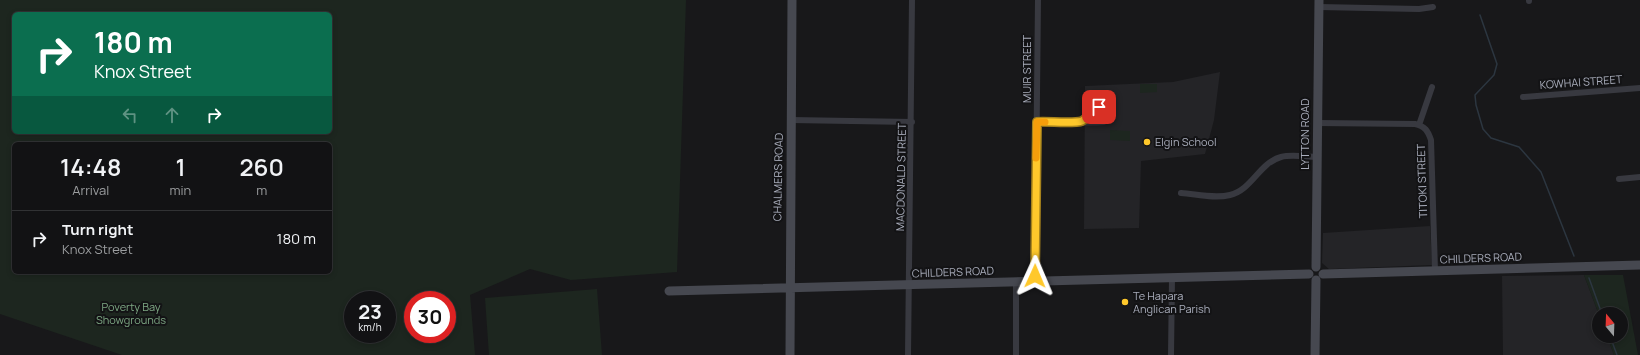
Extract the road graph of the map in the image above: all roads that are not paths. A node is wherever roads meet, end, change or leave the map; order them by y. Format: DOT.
graph roads {
  1 [pos="792,0"];
  2 [pos="912,0"];
  3 [pos="1038,0"];
  4 [pos="1318,4"];
  5 [pos="1433,7"];
  6 [pos="1432,88"];
  7 [pos="1640,88"];
  8 [pos="1524,97"];
  9 [pos="791,120"];
  10 [pos="1080,121"];
  11 [pos="912,122"];
  12 [pos="1037,122"];
  13 [pos="1317,123"];
  14 [pos="1419,125"];
  15 [pos="1317,156"];
  16 [pos="1640,177"];
  17 [pos="1619,180"];
  18 [pos="1181,193"];
  19 [pos="1640,265"];
  20 [pos="1435,271"];
  21 [pos="1316,274"];
  22 [pos="1172,278"];
  23 [pos="1035,282"];
  24 [pos="1016,283"];
  25 [pos="909,285"];
  26 [pos="789,289"];
  27 [pos="669,291"];
  28 [pos="790,355"];
  29 [pos="908,355"];
  30 [pos="1016,355"];
  31 [pos="1171,355"];
  32 [pos="1315,355"];
  1 -- 9 [label="street, CHALMERS ROAD"];
  2 -- 11 [label="street, MACDONALD STREET"];
  3 -- 12 [label="street, MUIR STREET"];
  4 -- 5 [label="street"];
  4 -- 13 [label="street, LYTTON ROAD"];
  6 -- 14 [label="street"];
  7 -- 8 [label="street, KOWHAI STREET"];
  9 -- 11 [label="street"];
  9 -- 26 [label="street, CHALMERS ROAD"];
  10 -- 12 [label="street"];
  11 -- 25 [label="street, MACDONALD STREET"];
  12 -- 23 [label="street, MUIR STREET"];
  13 -- 14 [label="street"];
  13 -- 15 [label="street, LYTTON ROAD"];
  14 -- 20 [label="street, TITOKI STREET"];
  15 -- 18 [label="street"];
  15 -- 21 [label="street, LYTTON ROAD"];
  16 -- 17 [label="street"];
  19 -- 20 [label="street, CHILDERS ROAD"];
  20 -- 21 [label="street, CHILDERS ROAD"];
  21 -- 22 [label="street, CHILDERS ROAD"];
  21 -- 32 [label="street, LYTTON ROAD"];
  22 -- 23 [label="street, CHILDERS ROAD"];
  22 -- 31 [label="street"];
  23 -- 24 [label="street, CHILDERS ROAD"];
  24 -- 25 [label="street, CHILDERS ROAD"];
  24 -- 30 [label="street"];
  25 -- 26 [label="street, CHILDERS ROAD"];
  25 -- 29 [label="street, MACDONALD STREET"];
  26 -- 27 [label="street, CHILDERS ROAD"];
  26 -- 28 [label="street, CHALMERS ROAD"];
}
